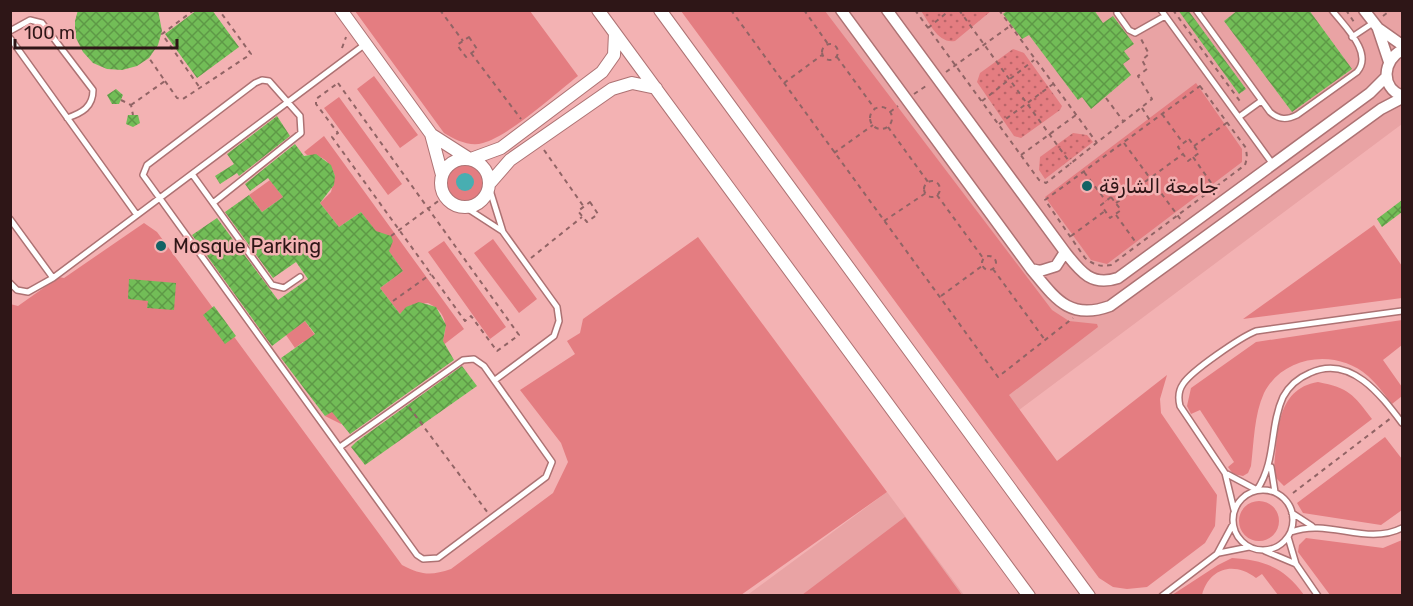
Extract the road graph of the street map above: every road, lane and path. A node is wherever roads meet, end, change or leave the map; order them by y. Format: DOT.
graph roads {
  1 [pos="185,10"];
  2 [pos="194,10"];
  3 [pos="219,10"];
  4 [pos="341,10"];
  5 [pos="440,10"];
  6 [pos="598,10"];
  7 [pos="660,10"];
  8 [pos="730,10"];
  9 [pos="804,10"];
  10 [pos="841,10"];
  11 [pos="888,10"];
  12 [pos="915,10"];
  13 [pos="950,10"];
  14 [pos="959,10"];
  15 [pos="999,10"];
  16 [pos="1173,10"];
  17 [pos="1196,10"];
  18 [pos="1332,10"];
  19 [pos="1346,10"];
  20 [pos="1364,10"];
  21 [pos="1117,13"];
  22 [pos="1163,13"];
  23 [pos="188,14"];
  24 [pos="1375,25"];
  25 [pos="1010,26"];
  26 [pos="928,28"];
  27 [pos="10,31"];
  28 [pos="1360,31"];
  29 [pos="615,33"];
  30 [pos="1138,33"];
  31 [pos="1352,37"];
  32 [pos="10,38"];
  33 [pos="463,41"];
  34 [pos="365,44"];
  35 [pos="828,44"];
  36 [pos="984,45"];
  37 [pos="1402,45"];
  38 [pos="1402,50"];
  39 [pos="822,55"];
  40 [pos="837,57"];
  41 [pos="149,58"];
  42 [pos="1035,59"];
  43 [pos="1389,62"];
  44 [pos="956,65"];
  45 [pos="1386,77"];
  46 [pos="937,78"];
  47 [pos="1009,79"];
  48 [pos="165,81"];
  49 [pos="784,83"];
  50 [pos="1053,84"];
  51 [pos="200,88"];
  52 [pos="656,88"];
  53 [pos="1402,97"];
  54 [pos="1106,98"];
  55 [pos="121,100"];
  56 [pos="565,100"];
  57 [pos="907,100"];
  58 [pos="289,101"];
  59 [pos="982,101"];
  60 [pos="1261,101"];
  61 [pos="1027,103"];
  62 [pos="131,105"];
  63 [pos="1142,108"];
  64 [pos="875,109"];
  65 [pos="1247,111"];
  66 [pos="890,112"];
  67 [pos="575,113"];
  68 [pos="1162,114"];
  69 [pos="133,115"];
  70 [pos="1076,115"];
  71 [pos="1239,117"];
  72 [pos="67,118"];
  73 [pos="1124,122"];
  74 [pos="1151,122"];
  75 [pos="1228,122"];
  76 [pos="999,124"];
  77 [pos="873,125"];
  78 [pos="888,127"];
  79 [pos="431,134"];
  80 [pos="1050,134"];
  81 [pos="1123,142"];
  82 [pos="1097,143"];
  83 [pos="1183,143"];
  84 [pos="1194,146"];
  85 [pos="834,153"];
  86 [pos="1183,154"];
  87 [pos="1021,155"];
  88 [pos="1193,157"];
  89 [pos="470,158"];
  90 [pos="1272,163"];
  91 [pos="1071,164"];
  92 [pos="1084,172"];
  93 [pos="192,174"];
  94 [pos="442,175"];
  95 [pos="1150,178"];
  96 [pos="928,182"];
  97 [pos="489,185"];
  98 [pos="1214,186"];
  99 [pos="926,194"];
  100 [pos="937,195"];
  101 [pos="445,196"];
  102 [pos="159,199"];
  103 [pos="1106,201"];
  104 [pos="213,203"];
  105 [pos="1116,203"];
  106 [pos="465,207"];
  107 [pos="428,209"];
  108 [pos="1106,211"];
  109 [pos="1115,214"];
  110 [pos="137,215"];
  111 [pos="1177,215"];
  112 [pos="582,216"];
  113 [pos="10,219"];
  114 [pos="884,221"];
  115 [pos="1186,228"];
  116 [pos="399,230"];
  117 [pos="503,232"];
  118 [pos="391,236"];
  119 [pos="1071,236"];
  120 [pos="1137,244"];
  121 [pos="1065,252"];
  122 [pos="983,258"];
  123 [pos="525,262"];
  124 [pos="982,266"];
  125 [pos="993,269"];
  126 [pos="1031,269"];
  127 [pos="431,274"];
  128 [pos="300,277"];
  129 [pos="53,278"];
  130 [pos="10,283"];
  131 [pos="940,297"];
  132 [pos="393,301"];
  133 [pos="1078,310"];
  134 [pos="1402,311"];
  135 [pos="1045,340"];
  136 [pos="495,380"];
  137 [pos="405,401"];
  138 [pos="1396,414"];
  139 [pos="1402,423"];
  140 [pos="340,447"];
  141 [pos="1270,464"];
  142 [pos="1225,473"];
  143 [pos="1257,490"];
  144 [pos="1275,492"];
  145 [pos="1293,493"];
  146 [pos="1234,510"];
  147 [pos="1292,513"];
  148 [pos="491,518"];
  149 [pos="1233,524"];
  150 [pos="1313,526"];
  151 [pos="1402,528"];
  152 [pos="1289,535"];
  153 [pos="1250,548"];
  154 [pos="1263,550"];
  155 [pos="1217,554"];
  156 [pos="1296,564"];
  157 [pos="1085,591"];
  158 [pos="1029,596"];
  159 [pos="1098,596"];
  160 [pos="1162,596"];
  161 [pos="1318,596"];
  1 -- 23 [label="path"];
  2 -- 23 [label="path"];
  3 -- 51 [label="path"];
  4 -- 34 [label="street"];
  5 -- 33 [label="path"];
  6 -- 29 [label="street"];
  7 -- 157 [label="street"];
  8 -- 49 [label="path"];
  9 -- 35 [label="path"];
  10 -- 57 [label="street"];
  11 -- 46 [label="street"];
  12 -- 26 [label="path"];
  13 -- 26 [label="path"];
  14 -- 36 [label="path"];
  15 -- 25 [label="path"];
  16 -- 65 [label="path"];
  17 -- 60 [label="lane"];
  18 -- 31 [label="lane"];
  19 -- 28 [label="path"];
  20 -- 24 [label="street"];
  21 -- 30 [label="lane"];
  22 -- 30 [label="lane"];
  22 -- 71 [label="lane"];
  23 -- 51 [label="path"];
  24 -- 28 [label="lane"];
  24 -- 37 [label="street"];
  24 -- 43 [label="street"];
  25 -- 36 [label="path"];
  25 -- 42 [label="path"];
  26 -- 44 [label="path"];
  27 -- 72 [label="lane"];
  28 -- 31 [label="lane"];
  29 -- 52 [label="street"];
  29 -- 56 [label="street"];
  30 -- 63 [label="path"];
  31 -- 60 [label="lane"];
  32 -- 72 [label="lane"];
  33 -- 33 [label="path"];
  34 -- 58 [label="lane"];
  34 -- 79 [label="street"];
  35 -- 39 [label="path"];
  35 -- 40 [label="path"];
  36 -- 44 [label="path"];
  36 -- 47 [label="path"];
  38 -- 43 [label="street"];
  39 -- 40 [label="path"];
  39 -- 49 [label="path"];
  40 -- 64 [label="path"];
  41 -- 48 [label="path"];
  42 -- 47 [label="path"];
  42 -- 50 [label="path"];
  43 -- 45 [label="street"];
  44 -- 46 [label="path"];
  44 -- 59 [label="path"];
  45 -- 53 [label="street"];
  45 -- 90 [label="street"];
  46 -- 57 [label="path"];
  46 -- 121 [label="street"];
  47 -- 59 [label="path"];
  47 -- 61 [label="path"];
  48 -- 51 [label="path"];
  48 -- 62 [label="path"];
  49 -- 85 [label="path"];
  50 -- 61 [label="path"];
  50 -- 70 [label="path"];
  52 -- 67 [label="street"];
  52 -- 158 [label="street"];
  53 -- 133 [label="street"];
  54 -- 73 [label="path"];
  55 -- 62 [label="path"];
  56 -- 67 [label="street"];
  56 -- 89 [label="street"];
  57 -- 66 [label="path"];
  57 -- 126 [label="street"];
  58 -- 93 [label="lane"];
  58 -- 102 [label="lane"];
  58 -- 104 [label="lane"];
  59 -- 76 [label="path"];
  60 -- 65 [label="lane"];
  61 -- 76 [label="path"];
  61 -- 80 [label="path"];
  62 -- 69 [label="path"];
  63 -- 73 [label="path"];
  63 -- 74 [label="path"];
  64 -- 66 [label="path"];
  64 -- 77 [label="path"];
  65 -- 71 [label="lane"];
  66 -- 78 [label="path"];
  67 -- 97 [label="street"];
  68 -- 74 [label="path"];
  68 -- 75 [label="path"];
  68 -- 83 [label="path"];
  70 -- 80 [label="path"];
  70 -- 82 [label="path"];
  71 -- 90 [label="lane"];
  72 -- 110 [label="lane"];
  73 -- 82 [label="path"];
  74 -- 81 [label="path"];
  75 -- 84 [label="path"];
  75 -- 98 [label="path"];
  76 -- 87 [label="path"];
  77 -- 78 [label="path"];
  77 -- 85 [label="path"];
  78 -- 96 [label="path"];
  79 -- 89 [label="street"];
  79 -- 94 [label="street"];
  80 -- 87 [label="path"];
  80 -- 91 [label="path"];
  81 -- 92 [label="path"];
  81 -- 95 [label="path"];
  82 -- 91 [label="path"];
  83 -- 84 [label="path"];
  83 -- 86 [label="path"];
  84 -- 88 [label="path"];
  85 -- 114 [label="path"];
  86 -- 88 [label="path"];
  86 -- 95 [label="path"];
  87 -- 91 [label="path"];
  88 -- 98 [label="path"];
  89 -- 94 [label="street"];
  89 -- 97 [label="street"];
  90 -- 115 [label="street"];
  92 -- 103 [label="path"];
  92 -- 119 [label="path"];
  93 -- 102 [label="lane"];
  93 -- 104 [label="lane"];
  94 -- 101 [label="street"];
  95 -- 105 [label="path"];
  95 -- 111 [label="path"];
  96 -- 99 [label="path"];
  96 -- 100 [label="path"];
  97 -- 106 [label="street"];
  97 -- 117 [label="lane"];
  98 -- 111 [label="path"];
  99 -- 100 [label="path"];
  99 -- 114 [label="path"];
  100 -- 122 [label="path"];
  101 -- 106 [label="street"];
  101 -- 107 [label="path"];
  102 -- 110 [label="lane"];
  102 -- 140 [label="lane"];
  103 -- 105 [label="path"];
  103 -- 108 [label="path"];
  104 -- 128 [label="lane"];
  105 -- 109 [label="path"];
  106 -- 117 [label="lane"];
  107 -- 116 [label="path"];
  107 -- 116 [label="path"];
  107 -- 127 [label="path"];
  108 -- 109 [label="path"];
  108 -- 119 [label="path"];
  109 -- 120 [label="path"];
  110 -- 129 [label="lane"];
  111 -- 115 [label="path"];
  111 -- 120 [label="path"];
  112 -- 112 [label="path"];
  112 -- 123 [label="path"];
  113 -- 129 [label="lane"];
  114 -- 131 [label="path"];
  115 -- 121 [label="street"];
  116 -- 118 [label="path"];
  116 -- 127 [label="path"];
  117 -- 123 [label="lane"];
  119 -- 120 [label="path"];
  121 -- 126 [label="street"];
  122 -- 124 [label="path"];
  122 -- 125 [label="path"];
  123 -- 136 [label="lane"];
  124 -- 125 [label="path"];
  124 -- 131 [label="path"];
  125 -- 135 [label="path"];
  126 -- 133 [label="street"];
  127 -- 132 [label="path"];
  129 -- 130 [label="lane"];
  131 -- 135 [label="path"];
  133 -- 135 [label="path"];
  134 -- 142 [label="lane"];
  136 -- 137 [label="lane"];
  136 -- 148 [label="lane"];
  137 -- 140 [label="lane"];
  137 -- 148 [label="path"];
  138 -- 139 [label="lane"];
  138 -- 141 [label="lane"];
  138 -- 145 [label="path"];
  140 -- 148 [label="lane"];
  141 -- 143 [label="lane"];
  141 -- 144 [label="lane"];
  142 -- 143 [label="lane"];
  142 -- 146 [label="lane"];
  143 -- 144 [label="lane"];
  143 -- 146 [label="lane"];
  144 -- 147 [label="lane"];
  146 -- 149 [label="lane"];
  147 -- 150 [label="lane"];
  147 -- 152 [label="lane"];
  149 -- 153 [label="lane"];
  149 -- 155 [label="lane"];
  150 -- 151 [label="lane"];
  150 -- 152 [label="lane"];
  152 -- 154 [label="lane"];
  152 -- 156 [label="lane"];
  153 -- 154 [label="lane"];
  153 -- 155 [label="lane"];
  154 -- 156 [label="lane"];
  155 -- 160 [label="lane"];
  156 -- 161 [label="lane"];
  157 -- 159 [label="lane"];
}
